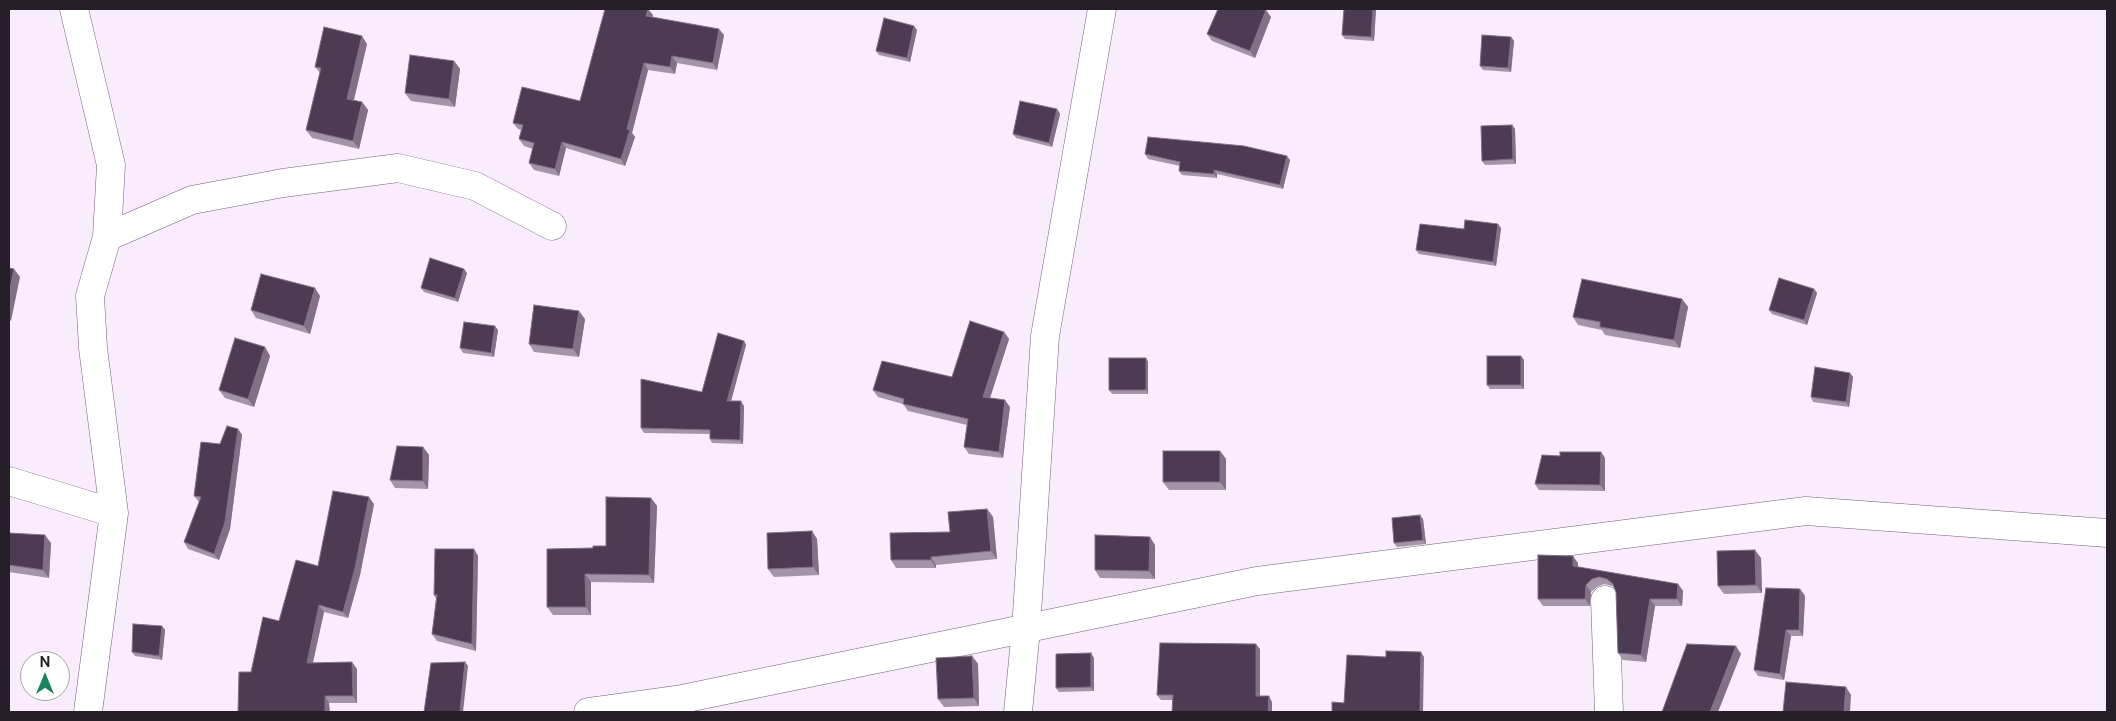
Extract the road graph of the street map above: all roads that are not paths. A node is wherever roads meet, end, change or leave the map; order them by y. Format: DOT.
graph roads {
  1 [pos="74,9"];
  2 [pos="1102,9"];
  3 [pos="552,226"];
  4 [pos="107,237"];
  5 [pos="9,481"];
  6 [pos="114,513"];
  7 [pos="2107,533"];
  8 [pos="1605,600"];
  9 [pos="1026,629"];
  10 [pos="88,712"];
  11 [pos="588,712"];
  12 [pos="1018,712"];
  13 [pos="1609,712"];
  1 -- 4 [label="street"];
  2 -- 9 [label="street"];
  3 -- 4 [label="street"];
  4 -- 6 [label="street"];
  5 -- 6 [label="street"];
  6 -- 10 [label="street"];
  7 -- 9 [label="street"];
  8 -- 13 [label="street"];
  9 -- 11 [label="street"];
  9 -- 12 [label="street"];
}
